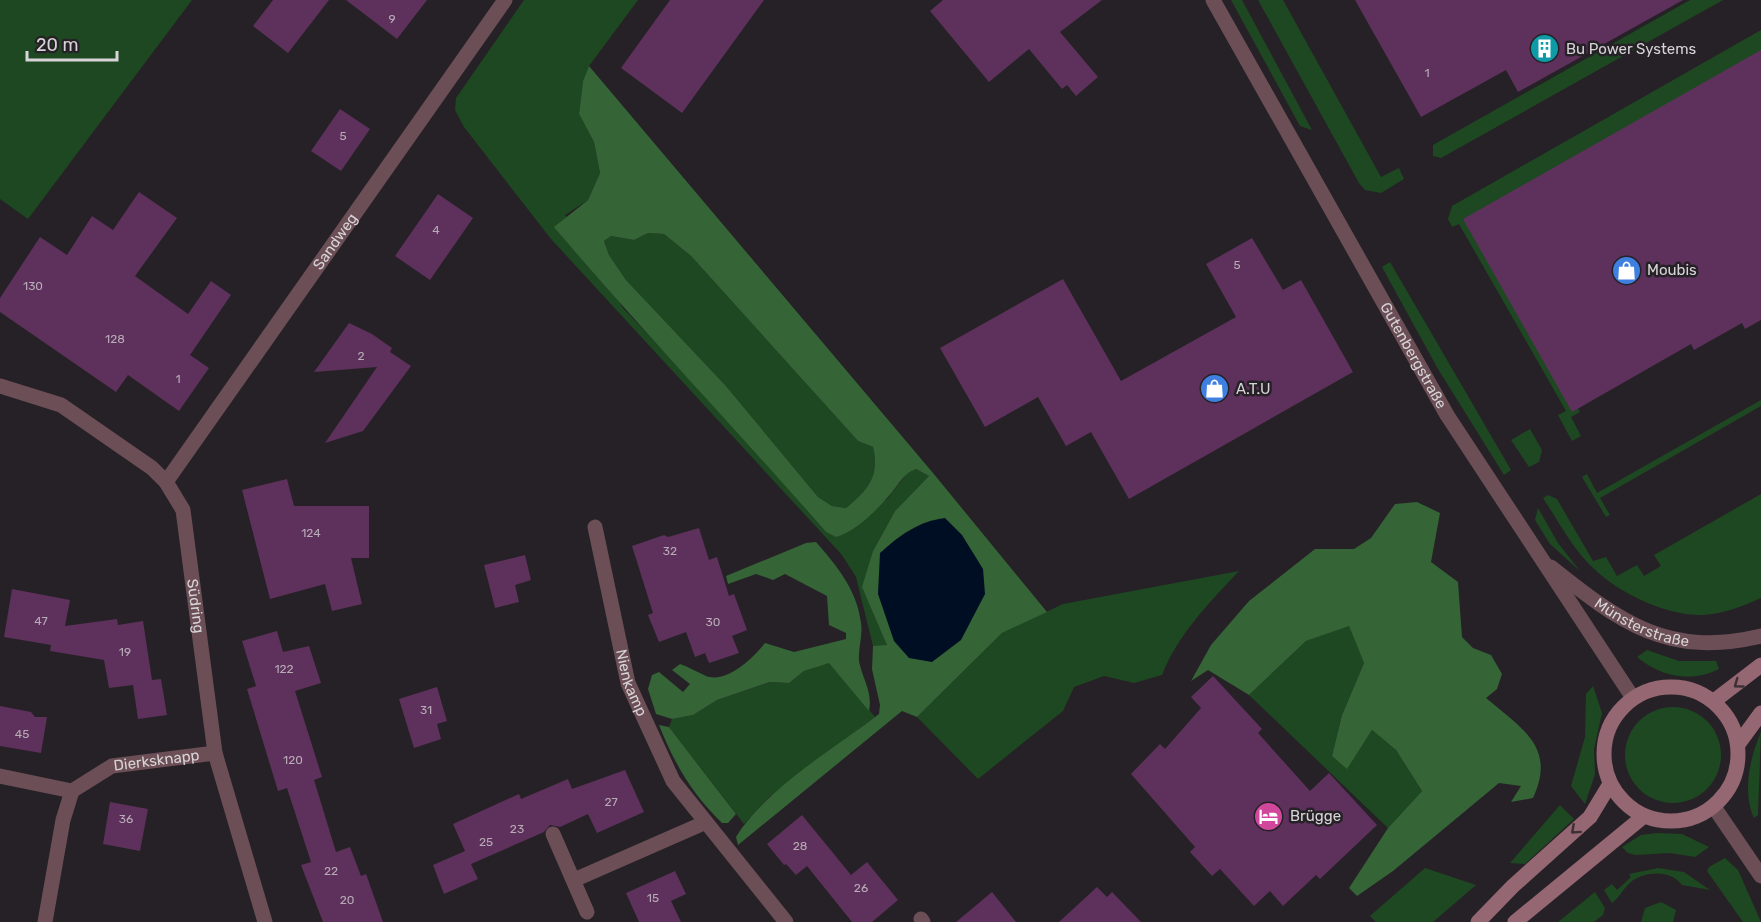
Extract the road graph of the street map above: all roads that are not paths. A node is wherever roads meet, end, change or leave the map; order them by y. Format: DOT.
graph roads {
  1 [pos="505,0"];
  2 [pos="1213,0"];
  3 [pos="0,386"];
  4 [pos="166,482"];
  5 [pos="595,527"];
  6 [pos="1539,558"];
  7 [pos="1761,636"];
  8 [pos="1761,665"];
  9 [pos="1634,698"];
  10 [pos="1714,701"];
  11 [pos="1761,712"];
  12 [pos="1738,743"];
  13 [pos="215,753"];
  14 [pos="0,776"];
  15 [pos="1610,784"];
  16 [pos="72,791"];
  17 [pos="1714,807"];
  18 [pos="1644,816"];
  19 [pos="704,823"];
  20 [pos="553,834"];
  21 [pos="1761,876"];
  22 [pos="574,880"];
  23 [pos="587,912"];
  24 [pos="45,922"];
  25 [pos="266,922"];
  26 [pos="786,922"];
  27 [pos="1478,922"];
  28 [pos="1515,922"];
  1 -- 4 [label="street, Sandweg"];
  2 -- 6 [label="street, Gutenbergstraße"];
  3 -- 4 [label="street, Südring"];
  4 -- 13 [label="street, Südring"];
  5 -- 19 [label="street, Nienkamp"];
  6 -- 7 [label="street, Münsterstraße"];
  6 -- 9 [label="street, Gutenbergstraße"];
  8 -- 10 [label="main road, one-way"];
  9 -- 10 [label="main road"];
  9 -- 15 [label="main road"];
  10 -- 12 [label="main road"];
  11 -- 12 [label="main road"];
  12 -- 17 [label="main road"];
  13 -- 16 [label="street, Dierksknapp"];
  13 -- 25 [label="street, Südring"];
  14 -- 16 [label="street"];
  15 -- 18 [label="main road"];
  15 -- 27 [label="main road, one-way"];
  16 -- 24 [label="street"];
  17 -- 18 [label="main road"];
  17 -- 21 [label="street"];
  18 -- 28 [label="main road"];
  19 -- 22 [label="street"];
  19 -- 26 [label="street, Nienkamp"];
  20 -- 22 [label="street"];
  22 -- 23 [label="street"];
}
